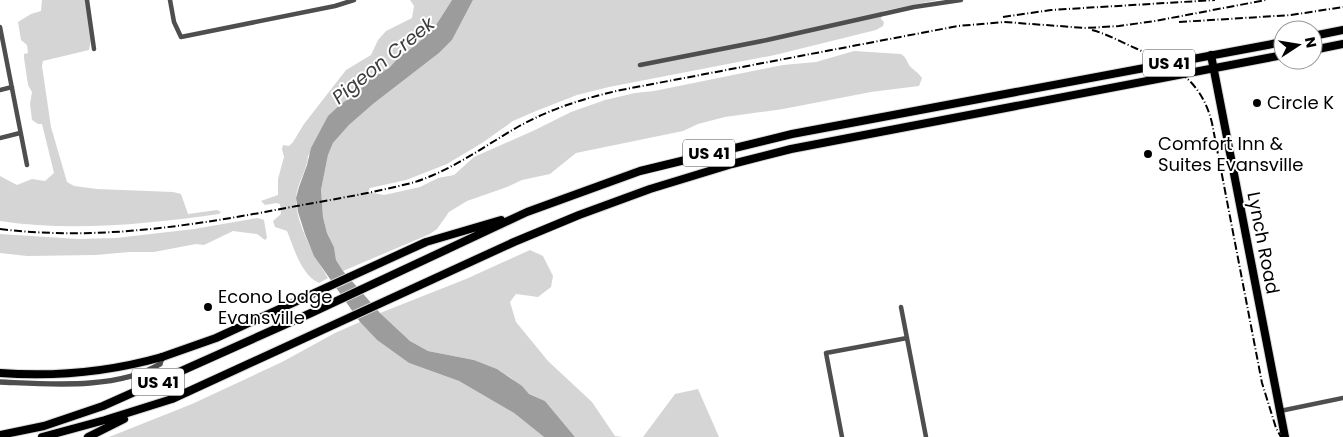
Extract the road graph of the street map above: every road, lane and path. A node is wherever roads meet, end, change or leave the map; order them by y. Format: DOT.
graph roads {
  1 [pos="87,0"];
  2 [pos="170,0"];
  3 [pos="354,0"];
  4 [pos="961,0"];
  5 [pos="0,27"];
  6 [pos="1343,30"];
  7 [pos="1323,34"];
  8 [pos="1,40"];
  9 [pos="1273,44"];
  10 [pos="1343,44"];
  11 [pos="1323,48"];
  12 [pos="94,50"];
  13 [pos="1211,55"];
  14 [pos="1273,57"];
  15 [pos="640,65"];
  16 [pos="1214,69"];
  17 [pos="12,87"];
  18 [pos="0,90"];
  19 [pos="20,133"];
  20 [pos="0,138"];
  21 [pos="27,165"];
  22 [pos="527,212"];
  23 [pos="901,307"];
  24 [pos="907,338"];
  25 [pos="162,357"];
  26 [pos="0,373"];
  27 [pos="0,382"];
  28 [pos="1343,398"];
  29 [pos="146,408"];
  30 [pos="1280,411"];
  31 [pos="0,435"];
  32 [pos="42,437"];
  33 [pos="88,437"];
  34 [pos="842,437"];
  35 [pos="926,437"];
  36 [pos="1285,437"];
  1 -- 12 [label="street"];
  2 -- 3 [label="street"];
  4 -- 15 [label="street"];
  5 -- 8 [label="street"];
  6 -- 7 [label="main road"];
  8 -- 17 [label="street"];
  9 -- 13 [label="main road, US 41"];
  10 -- 11 [label="main road"];
  13 -- 16 [label="main road, Lynch Road"];
  13 -- 22 [label="main road, US 41"];
  14 -- 16 [label="main road, US 41"];
  16 -- 29 [label="main road, US 41"];
  16 -- 30 [label="main road, Lynch Road"];
  17 -- 18 [label="street"];
  17 -- 19 [label="street"];
  19 -- 20 [label="street"];
  19 -- 21 [label="street"];
  22 -- 25 [label="main road"];
  22 -- 31 [label="main road, US 41"];
  23 -- 24 [label="street"];
  24 -- 34 [label="street"];
  24 -- 35 [label="street"];
  25 -- 26 [label="main road"];
  25 -- 27 [label="street"];
  28 -- 30 [label="street"];
  29 -- 32 [label="main road, US 41"];
  29 -- 33 [label="main road"];
  30 -- 36 [label="main road, Lynch Road"];
}
